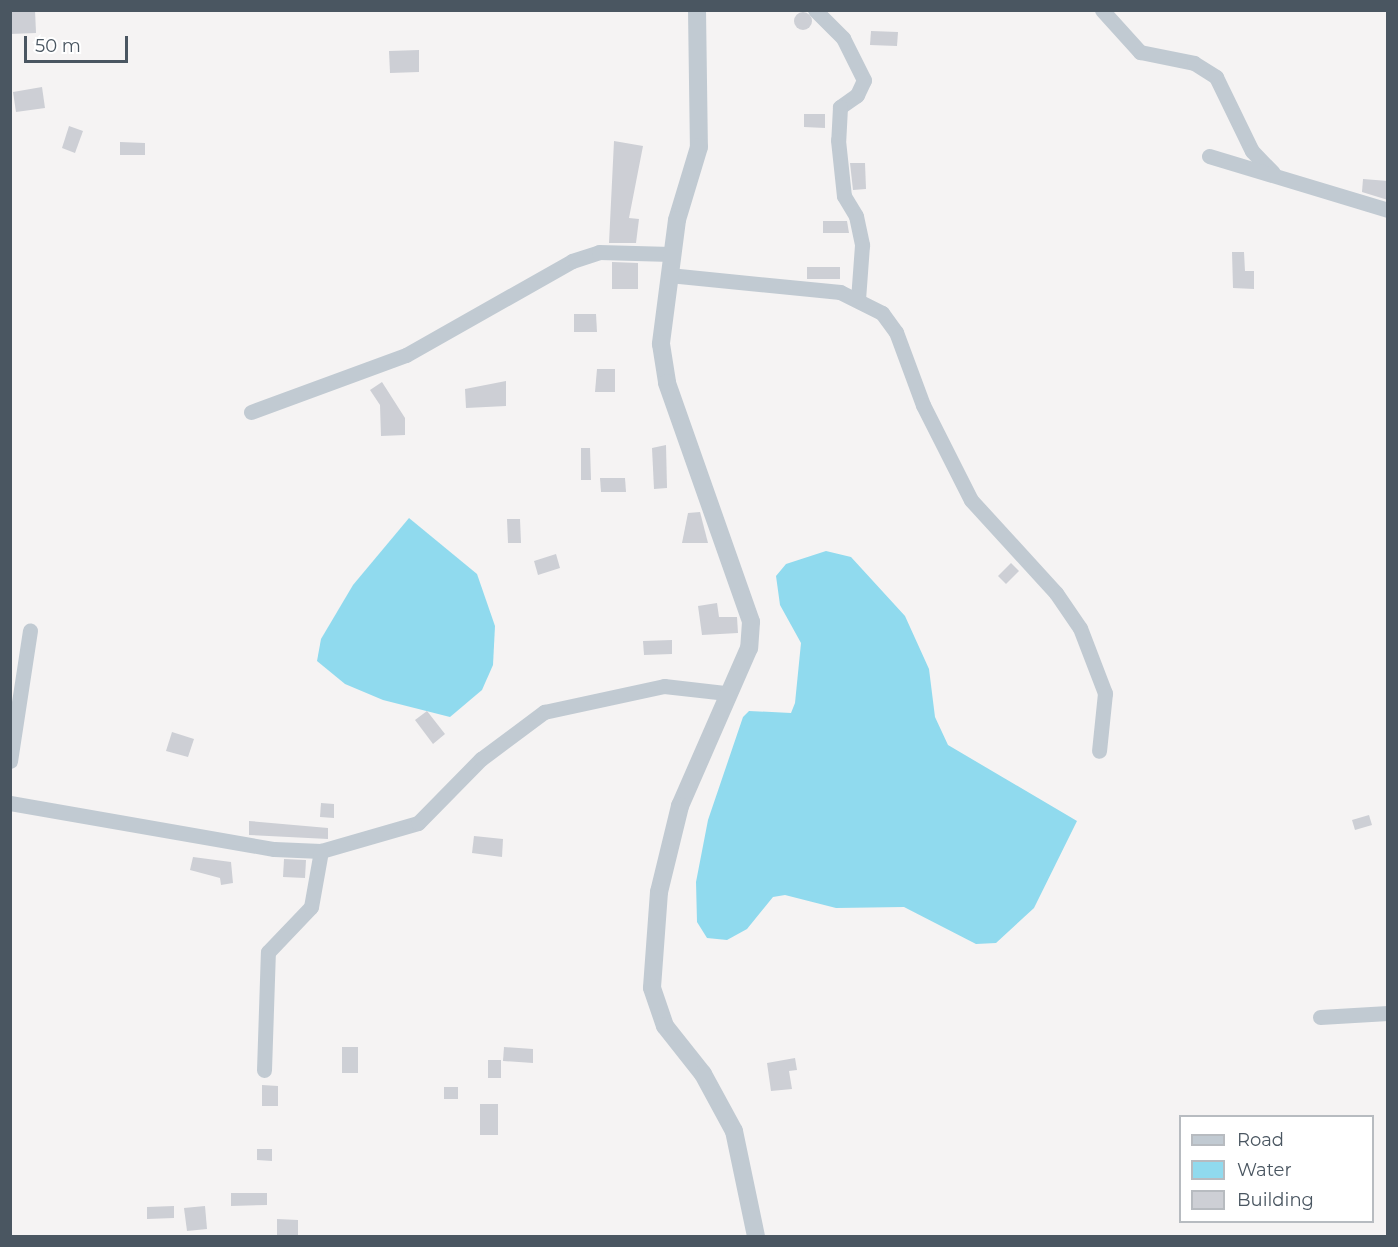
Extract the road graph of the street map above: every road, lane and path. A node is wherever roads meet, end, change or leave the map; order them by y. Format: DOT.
graph roads {
  1 [pos="697,10"];
  2 [pos="815,10"];
  3 [pos="1102,10"];
  4 [pos="1209,156"];
  5 [pos="1273,173"];
  6 [pos="1388,210"];
  7 [pos="671,254"];
  8 [pos="669,275"];
  9 [pos="858,299"];
  10 [pos="250,412"];
  11 [pos="30,631"];
  12 [pos="725,693"];
  13 [pos="1099,752"];
  14 [pos="10,761"];
  15 [pos="10,803"];
  16 [pos="321,851"];
  17 [pos="1388,1012"];
  18 [pos="1320,1017"];
  19 [pos="264,1070"];
  20 [pos="756,1236"];
  1 -- 7 [label="street"];
  2 -- 9 [label="street"];
  3 -- 5 [label="street"];
  4 -- 5 [label="street"];
  5 -- 6 [label="street"];
  7 -- 8 [label="street"];
  7 -- 10 [label="street"];
  8 -- 9 [label="street"];
  8 -- 12 [label="street"];
  9 -- 13 [label="street"];
  11 -- 14 [label="street"];
  12 -- 16 [label="street"];
  12 -- 20 [label="street"];
  15 -- 16 [label="street"];
  16 -- 19 [label="street"];
  17 -- 18 [label="street"];
}
